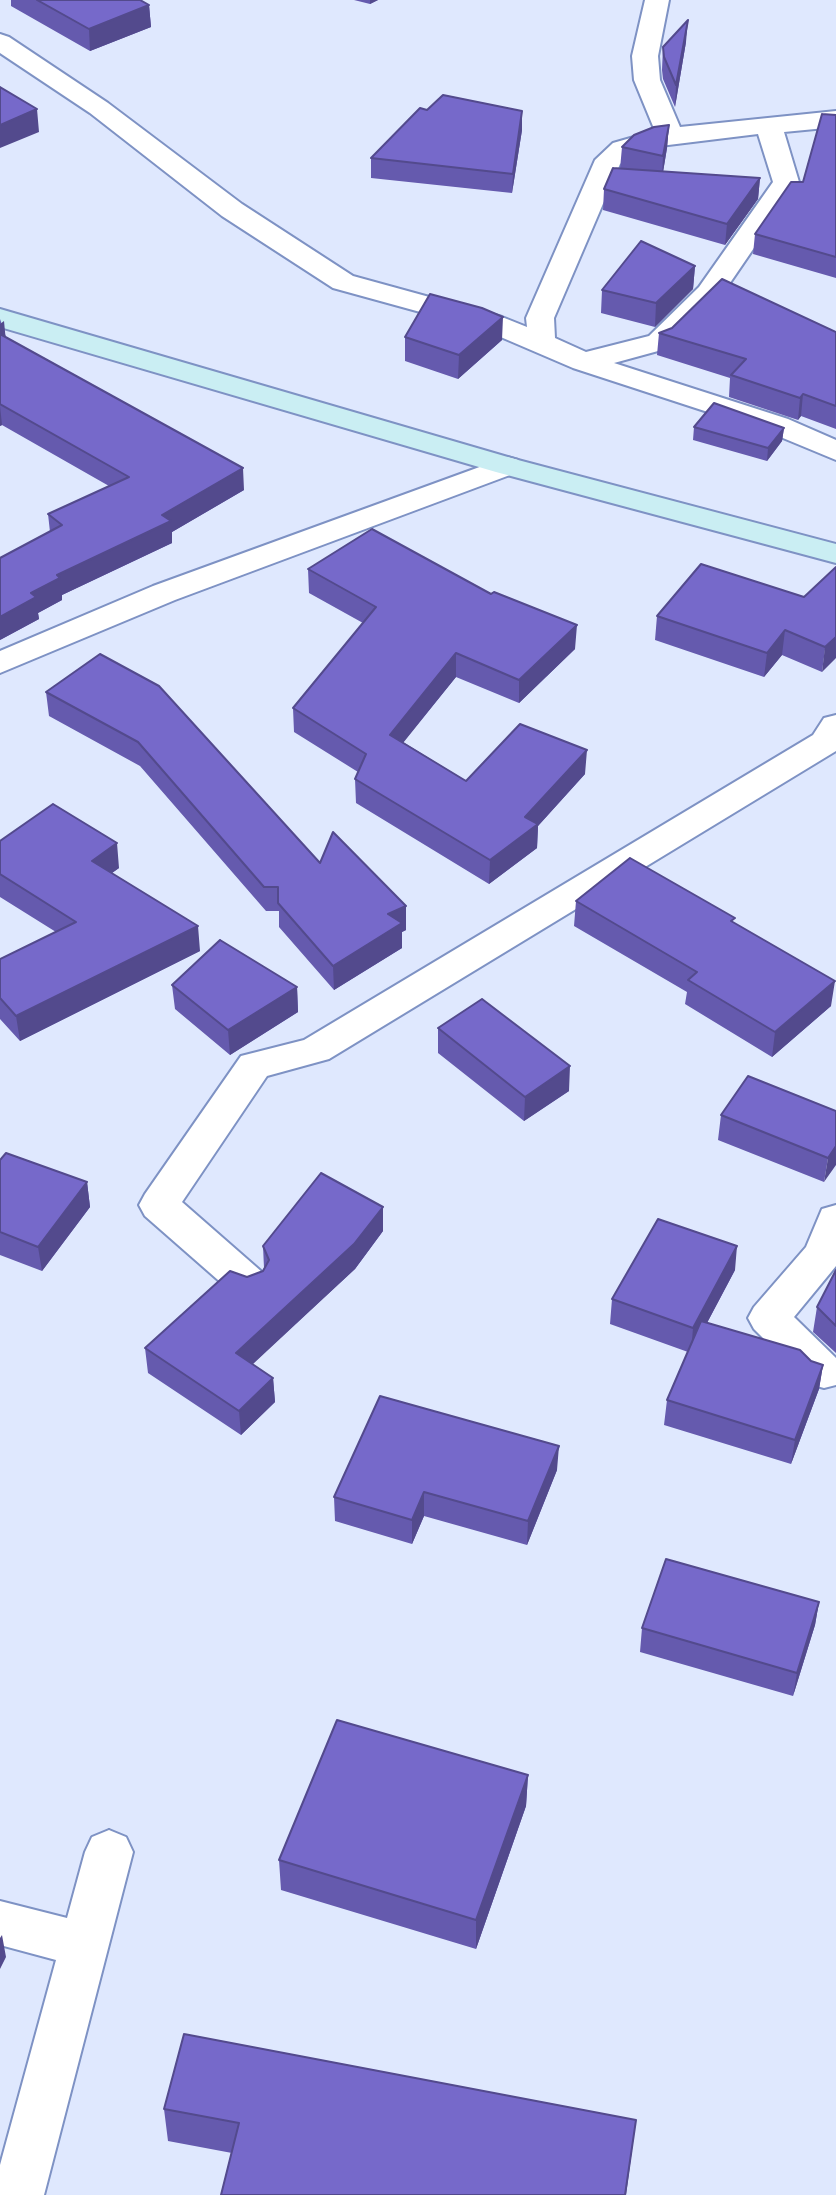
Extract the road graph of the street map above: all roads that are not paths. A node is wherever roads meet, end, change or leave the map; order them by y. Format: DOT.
graph roads {
  1 [pos="657,0"];
  2 [pos="0,42"];
  3 [pos="836,119"];
  4 [pos="769,126"];
  5 [pos="671,137"];
  6 [pos="0,318"];
  7 [pos="538,342"];
  8 [pos="583,362"];
  9 [pos="836,451"];
  10 [pos="507,466"];
  11 [pos="836,554"];
  12 [pos="0,663"];
  13 [pos="836,726"];
  14 [pos="836,1220"];
  15 [pos="248,1283"];
  16 [pos="824,1372"];
  17 [pos="110,1852"];
  18 [pos="0,1923"];
  19 [pos="85,1945"];
  20 [pos="18,2195"];
  1 -- 5 [label="street"];
  2 -- 7 [label="street"];
  3 -- 4 [label="street"];
  4 -- 5 [label="street"];
  4 -- 8 [label="street"];
  5 -- 7 [label="street"];
  6 -- 10 [label="street"];
  7 -- 8 [label="street"];
  8 -- 9 [label="street"];
  10 -- 11 [label="street"];
  10 -- 12 [label="street"];
  13 -- 15 [label="street"];
  14 -- 16 [label="street"];
  17 -- 19 [label="street"];
  18 -- 19 [label="street"];
  19 -- 20 [label="street"];
}
